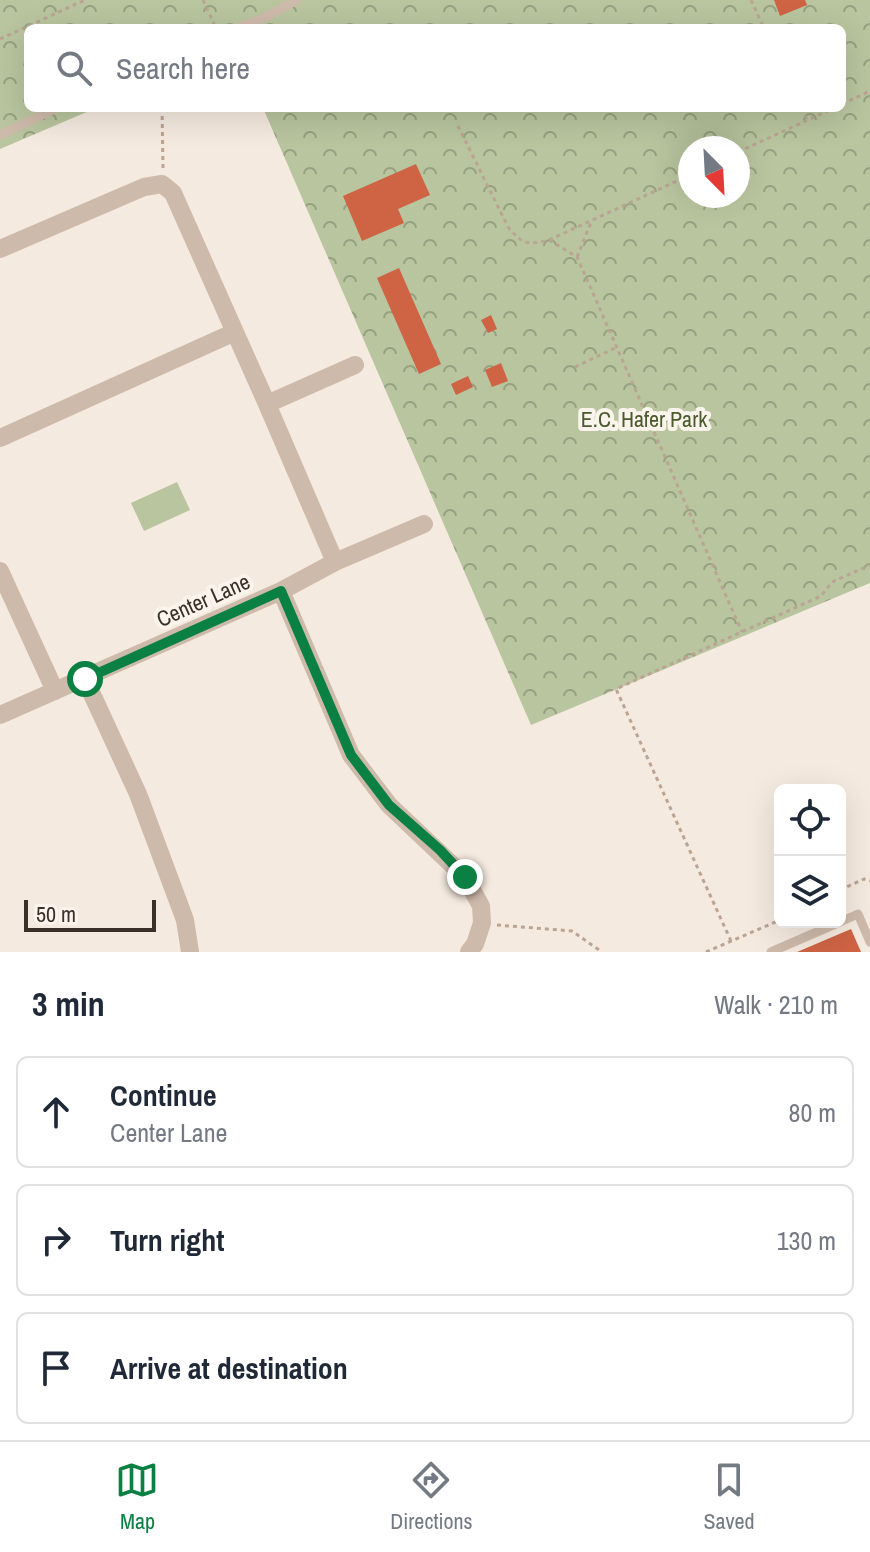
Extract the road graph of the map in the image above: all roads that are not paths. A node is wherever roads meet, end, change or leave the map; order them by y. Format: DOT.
graph roads {
  1 [pos="297,0"];
  2 [pos="248,24"];
  3 [pos="49,112"];
  4 [pos="0,135"];
  5 [pos="0,249"];
  6 [pos="235,332"];
  7 [pos="355,365"];
  8 [pos="267,404"];
  9 [pos="0,438"];
  10 [pos="424,524"];
  11 [pos="335,562"];
  12 [pos="0,571"];
  13 [pos="281,591"];
  14 [pos="85,679"];
  15 [pos="55,691"];
  16 [pos="0,715"];
  17 [pos="846,919"];
  18 [pos="826,928"];
  19 [pos="870,942"];
  20 [pos="190,952"];
  21 [pos="469,952"];
  22 [pos="771,952"];
  1 -- 2 [label="lane"];
  3 -- 4 [label="lane"];
  5 -- 6 [label="street"];
  6 -- 8 [label="street"];
  6 -- 9 [label="street"];
  7 -- 8 [label="street"];
  8 -- 11 [label="street"];
  10 -- 11 [label="street, Center Lane"];
  11 -- 13 [label="street, Center Lane"];
  12 -- 15 [label="street"];
  13 -- 14 [label="street, Center Lane"];
  13 -- 21 [label="street"];
  14 -- 15 [label="street, Center Lane"];
  14 -- 20 [label="street"];
  15 -- 16 [label="street, Center Lane"];
  17 -- 19 [label="lane"];
  18 -- 22 [label="lane"];
}
